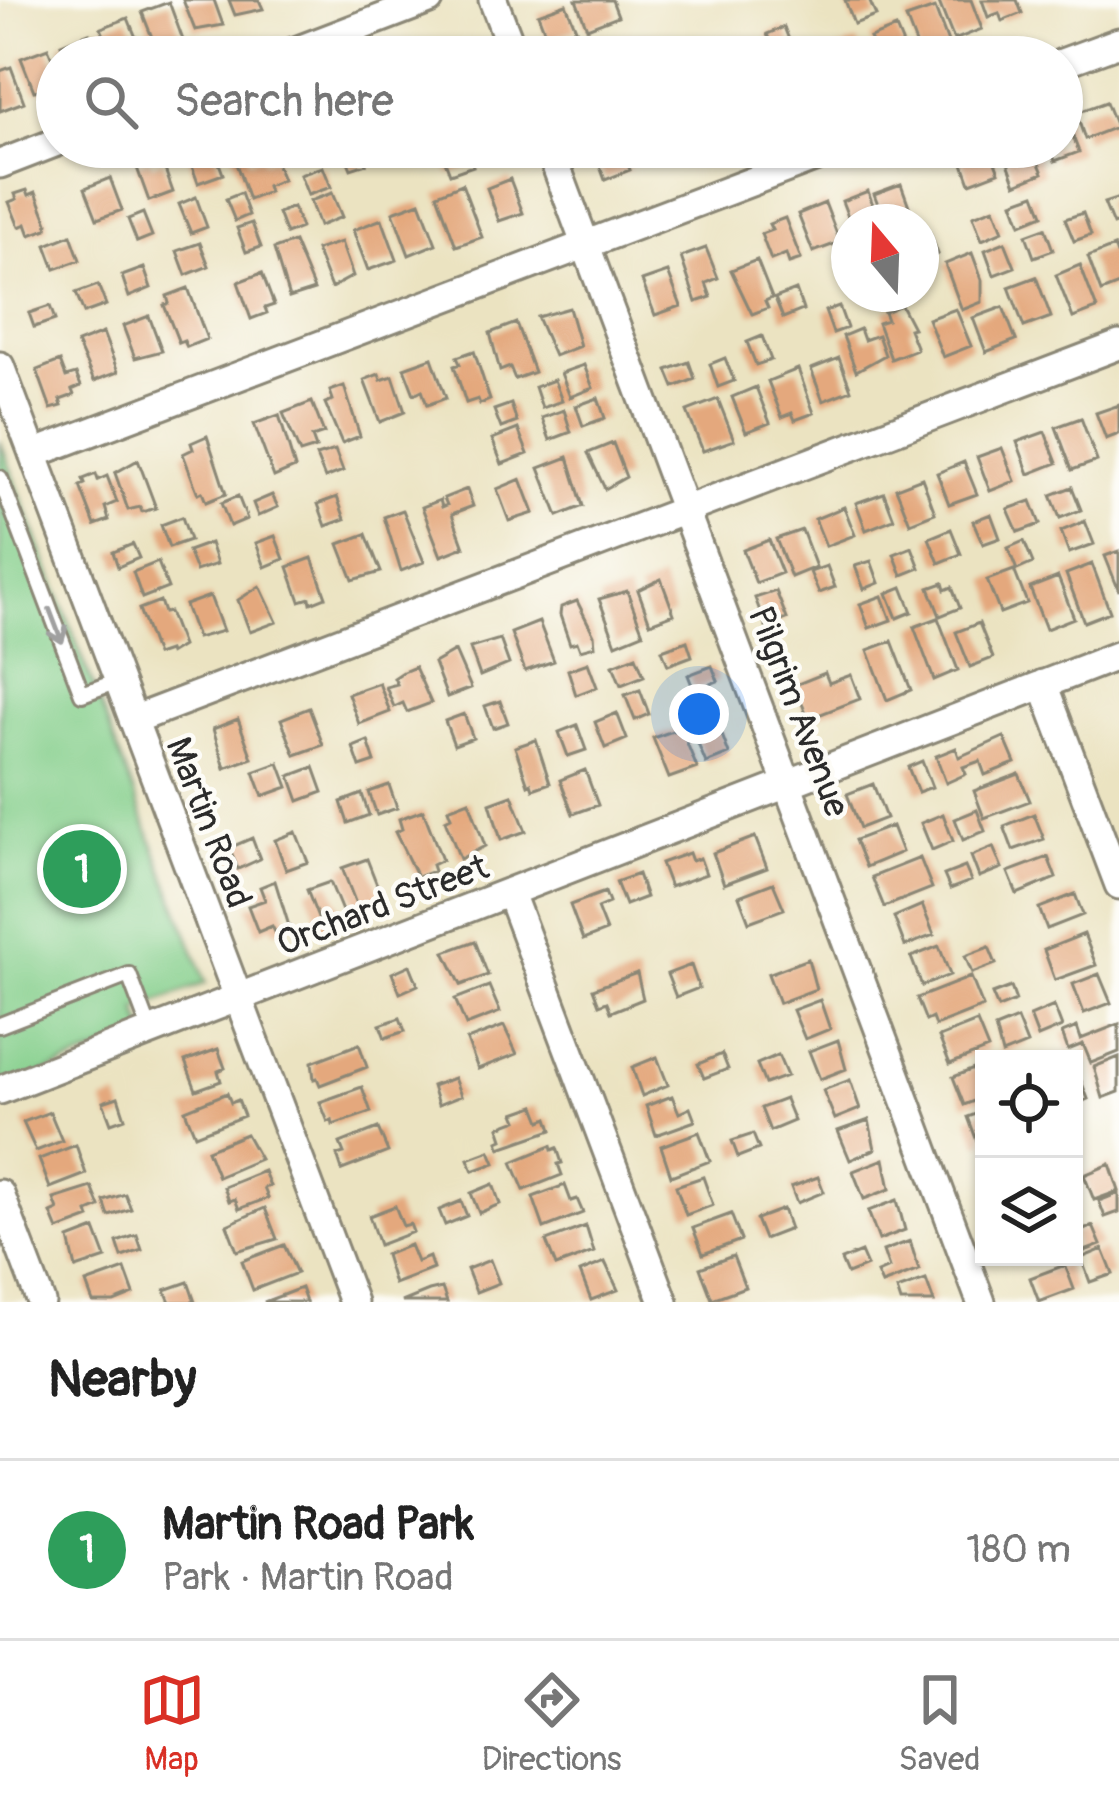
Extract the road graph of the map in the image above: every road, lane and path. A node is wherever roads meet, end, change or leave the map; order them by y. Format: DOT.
graph roads {
  1 [pos="429,0"];
  2 [pos="493,0"];
  3 [pos="335,36"];
  4 [pos="506,36"];
  5 [pos="1119,42"];
  6 [pos="1083,55"];
  7 [pos="36,150"];
  8 [pos="0,164"];
  9 [pos="557,168"];
  10 [pos="788,168"];
  11 [pos="586,245"];
  12 [pos="1119,345"];
  13 [pos="0,366"];
  14 [pos="33,454"];
  15 [pos="0,478"];
  16 [pos="686,510"];
  17 [pos="1119,655"];
  18 [pos="118,682"];
  19 [pos="1043,684"];
  20 [pos="133,720"];
  21 [pos="789,783"];
  22 [pos="1119,885"];
  23 [pos="510,893"];
  24 [pos="239,999"];
  25 [pos="0,1025"];
  26 [pos="151,1033"];
  27 [pos="0,1090"];
  28 [pos="0,1194"];
  29 [pos="41,1302"];
  30 [pos="353,1302"];
  31 [pos="664,1302"];
  32 [pos="981,1302"];
  1 -- 3 [label="street"];
  2 -- 4 [label="street"];
  5 -- 6 [label="street"];
  7 -- 8 [label="street"];
  9 -- 11 [label="street, Pilgrim Avenue"];
  10 -- 11 [label="street"];
  11 -- 14 [label="street"];
  11 -- 16 [label="street, Pilgrim Avenue"];
  12 -- 16 [label="street"];
  13 -- 14 [label="street, Martin Road"];
  14 -- 18 [label="street, Martin Road"];
  15 -- 18 [label="lane, one-way"];
  16 -- 20 [label="street"];
  16 -- 21 [label="street, Pilgrim Avenue"];
  17 -- 19 [label="street, Orchard Street"];
  18 -- 20 [label="street, Martin Road"];
  19 -- 21 [label="street, Orchard Street"];
  19 -- 22 [label="street"];
  20 -- 24 [label="street, Martin Road"];
  21 -- 23 [label="street, Orchard Street"];
  21 -- 32 [label="street, Pilgrim Avenue"];
  23 -- 24 [label="street, Orchard Street"];
  23 -- 31 [label="street"];
  24 -- 26 [label="street, Orchard Street"];
  24 -- 30 [label="street, Martin Road"];
  25 -- 26 [label="lane"];
  26 -- 27 [label="street, Orchard Street"];
  28 -- 29 [label="street"];
}
